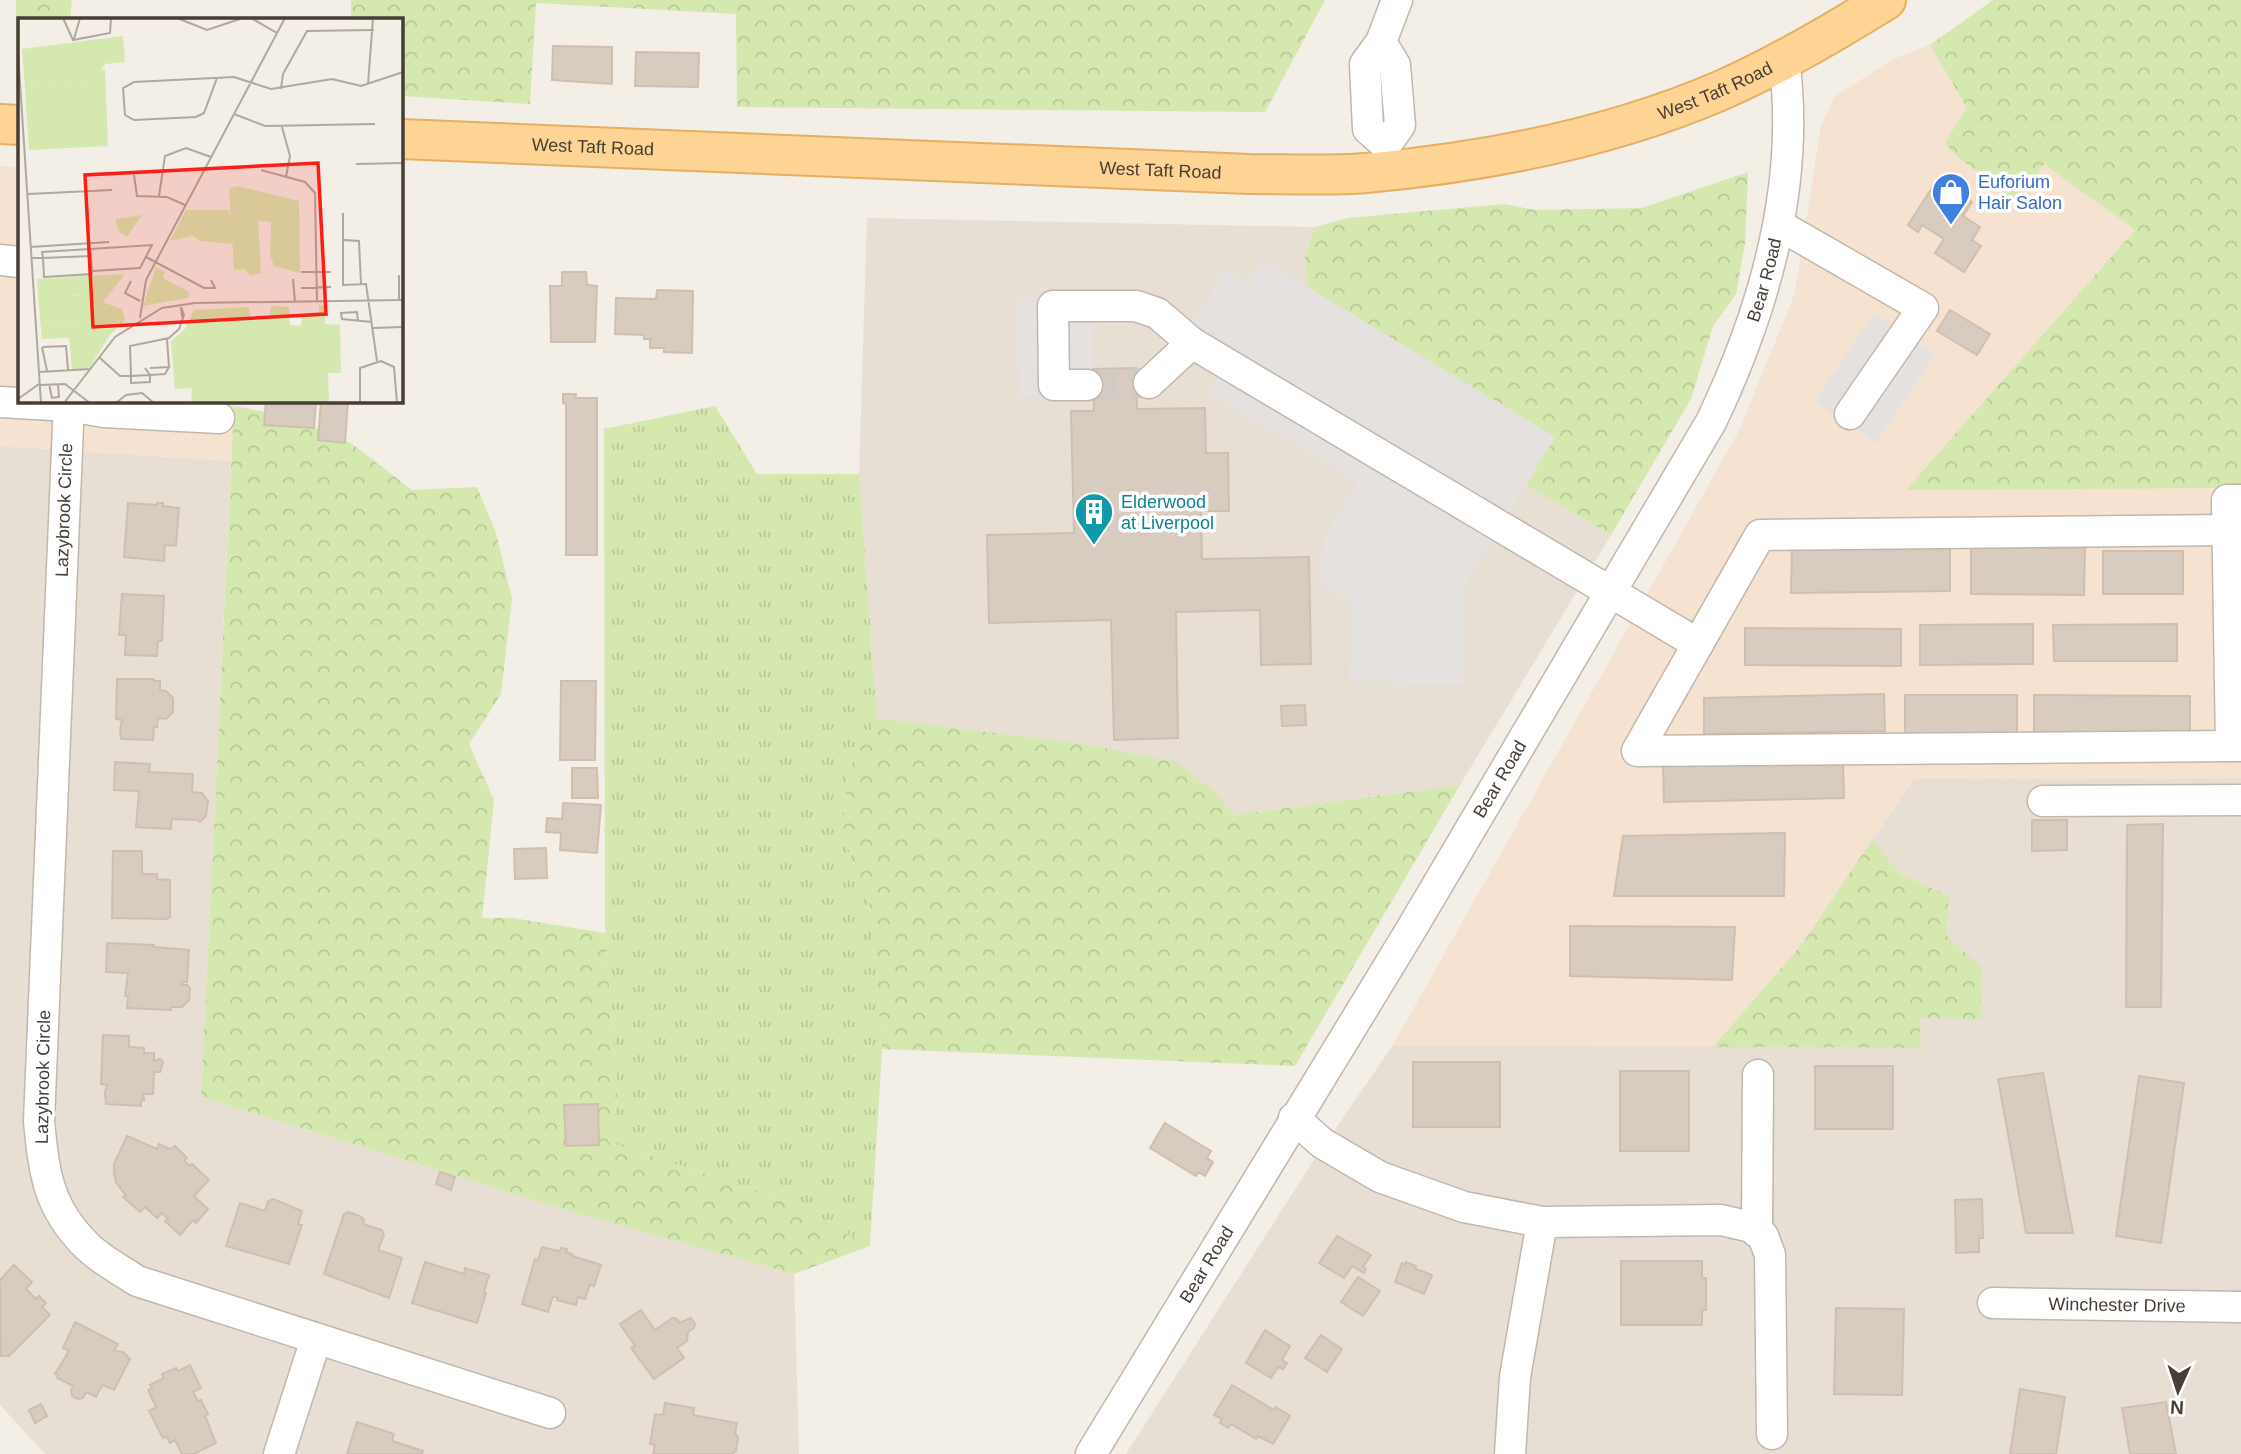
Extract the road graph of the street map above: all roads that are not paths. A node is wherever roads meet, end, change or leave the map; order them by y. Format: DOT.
graph roads {
  1 [pos="1397,0"];
  2 [pos="1886,0"];
  3 [pos="1784,59"];
  4 [pos="0,124"];
  5 [pos="18,125"];
  6 [pos="402,139"];
  7 [pos="1387,158"];
  8 [pos="1779,225"];
  9 [pos="0,260"];
  10 [pos="18,262"];
  11 [pos="1192,344"];
  12 [pos="1149,383"];
  13 [pos="1087,385"];
  14 [pos="0,402"];
  15 [pos="69,403"];
  16 [pos="1850,414"];
  17 [pos="219,418"];
  18 [pos="2241,500"];
  19 [pos="2227,530"];
  20 [pos="1611,592"];
  21 [pos="1698,644"];
  22 [pos="2235,681"];
  23 [pos="2236,746"];
  24 [pos="2241,800"];
  25 [pos="2043,801"];
  26 [pos="1758,1075"];
  27 [pos="1294,1118"];
  28 [pos="1542,1222"];
  29 [pos="1757,1232"];
  30 [pos="1993,1303"];
  31 [pos="2241,1307"];
  32 [pos="316,1339"];
  33 [pos="550,1413"];
  34 [pos="1772,1434"];
  35 [pos="279,1454"];
  36 [pos="1091,1454"];
  37 [pos="1510,1454"];
  1 -- 7 [label="street"];
  2 -- 3 [label="main road, West Taft Road"];
  3 -- 7 [label="main road, West Taft Road"];
  3 -- 8 [label="street, Bear Road"];
  4 -- 5 [label="main road"];
  6 -- 7 [label="main road, West Taft Road"];
  8 -- 16 [label="street"];
  8 -- 20 [label="street, Bear Road"];
  9 -- 10 [label="street"];
  11 -- 12 [label="street"];
  11 -- 13 [label="street"];
  11 -- 20 [label="street"];
  14 -- 15 [label="street"];
  15 -- 17 [label="street"];
  15 -- 32 [label="street, Lazybrook Circle"];
  18 -- 19 [label="street"];
  19 -- 21 [label="street"];
  19 -- 22 [label="street"];
  20 -- 21 [label="street"];
  20 -- 27 [label="street, Bear Road"];
  21 -- 23 [label="street"];
  22 -- 23 [label="street"];
  24 -- 25 [label="street"];
  26 -- 29 [label="street"];
  27 -- 28 [label="street"];
  27 -- 36 [label="street, Bear Road"];
  28 -- 29 [label="street"];
  28 -- 37 [label="street"];
  29 -- 34 [label="street"];
  30 -- 31 [label="street, Winchester Drive"];
  32 -- 33 [label="street, Lazybrook Circle"];
  32 -- 35 [label="street"];
}
